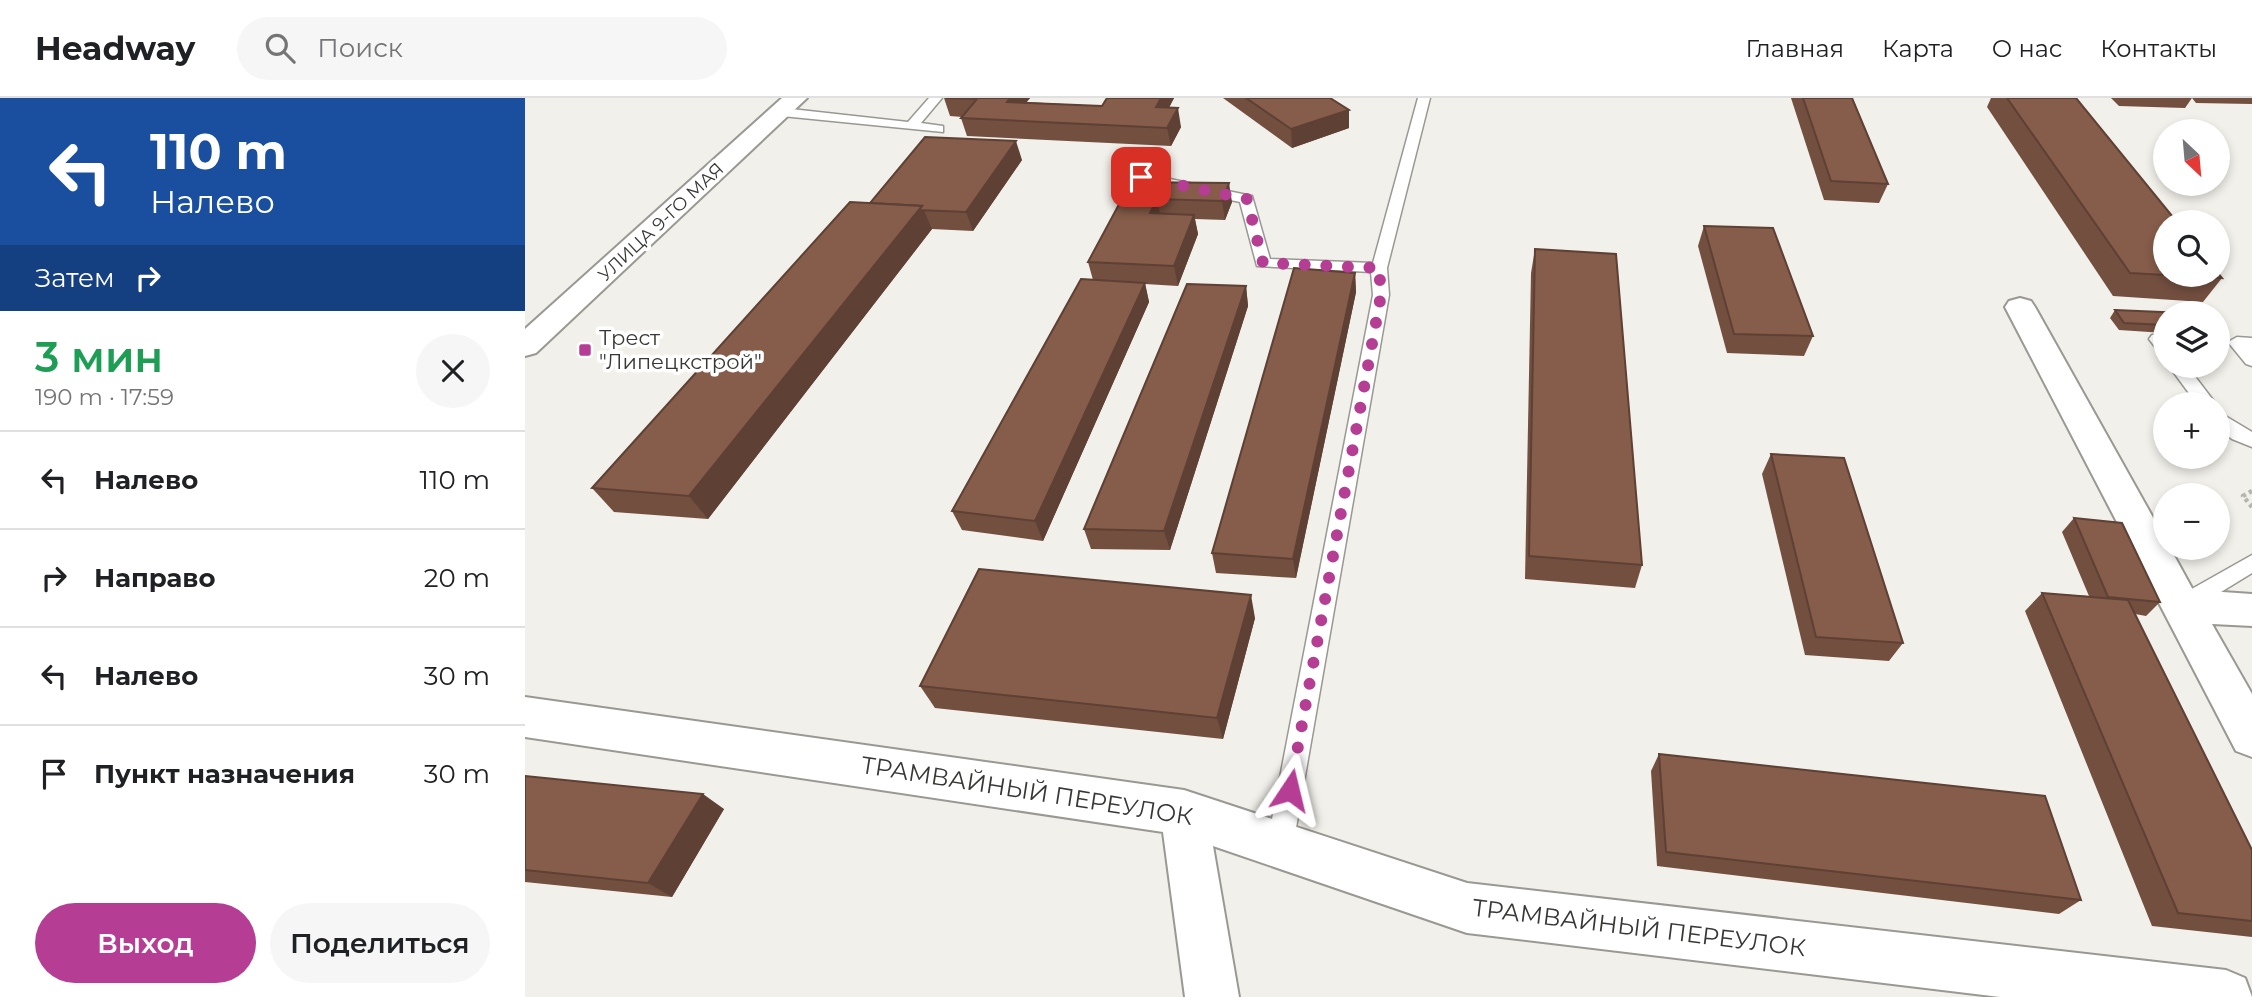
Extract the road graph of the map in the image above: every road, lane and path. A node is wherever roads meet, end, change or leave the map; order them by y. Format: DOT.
graph roads {
  1 [pos="936,98"];
  2 [pos="1425,98"];
  3 [pos="789,105"];
  4 [pos="911,126"];
  5 [pos="937,129"];
  6 [pos="1141,177"];
  7 [pos="1379,268"];
  8 [pos="2020,307"];
  9 [pos="2244,343"];
  10 [pos="525,346"];
  11 [pos="2252,360"];
  12 [pos="2187,378"];
  13 [pos="2198,392"];
  14 [pos="2230,427"];
  15 [pos="2252,440"];
  16 [pos="2252,491"];
  17 [pos="2252,507"];
  18 [pos="2252,563"];
  19 [pos="2181,606"];
  20 [pos="2252,610"];
  21 [pos="525,717"];
  22 [pos="2252,737"];
  23 [pos="1184,813"];
  24 [pos="1280,845"];
  25 [pos="1212,997"];
  26 [pos="2226,997"];
  1 -- 4 [label="lane"];
  2 -- 7 [label="lane"];
  3 -- 4 [label="lane"];
  3 -- 10 [label="street, УЛИЦА 9-ГО МАЯ"];
  4 -- 5 [label="lane"];
  6 -- 7 [label="lane"];
  7 -- 24 [label="lane"];
  8 -- 19 [label="street"];
  9 -- 11 [label="lane"];
  12 -- 13 [label="lane"];
  14 -- 15 [label="lane"];
  16 -- 17 [label="path"];
  18 -- 19 [label="lane"];
  19 -- 20 [label="street"];
  19 -- 22 [label="street"];
  21 -- 23 [label="street, ТРАМВАЙНЫЙ ПЕРЕУЛОК"];
  23 -- 24 [label="street, ТРАМВАЙНЫЙ ПЕРЕУЛОК"];
  23 -- 25 [label="street"];
  24 -- 26 [label="street, ТРАМВАЙНЫЙ ПЕРЕУЛОК"];
}
